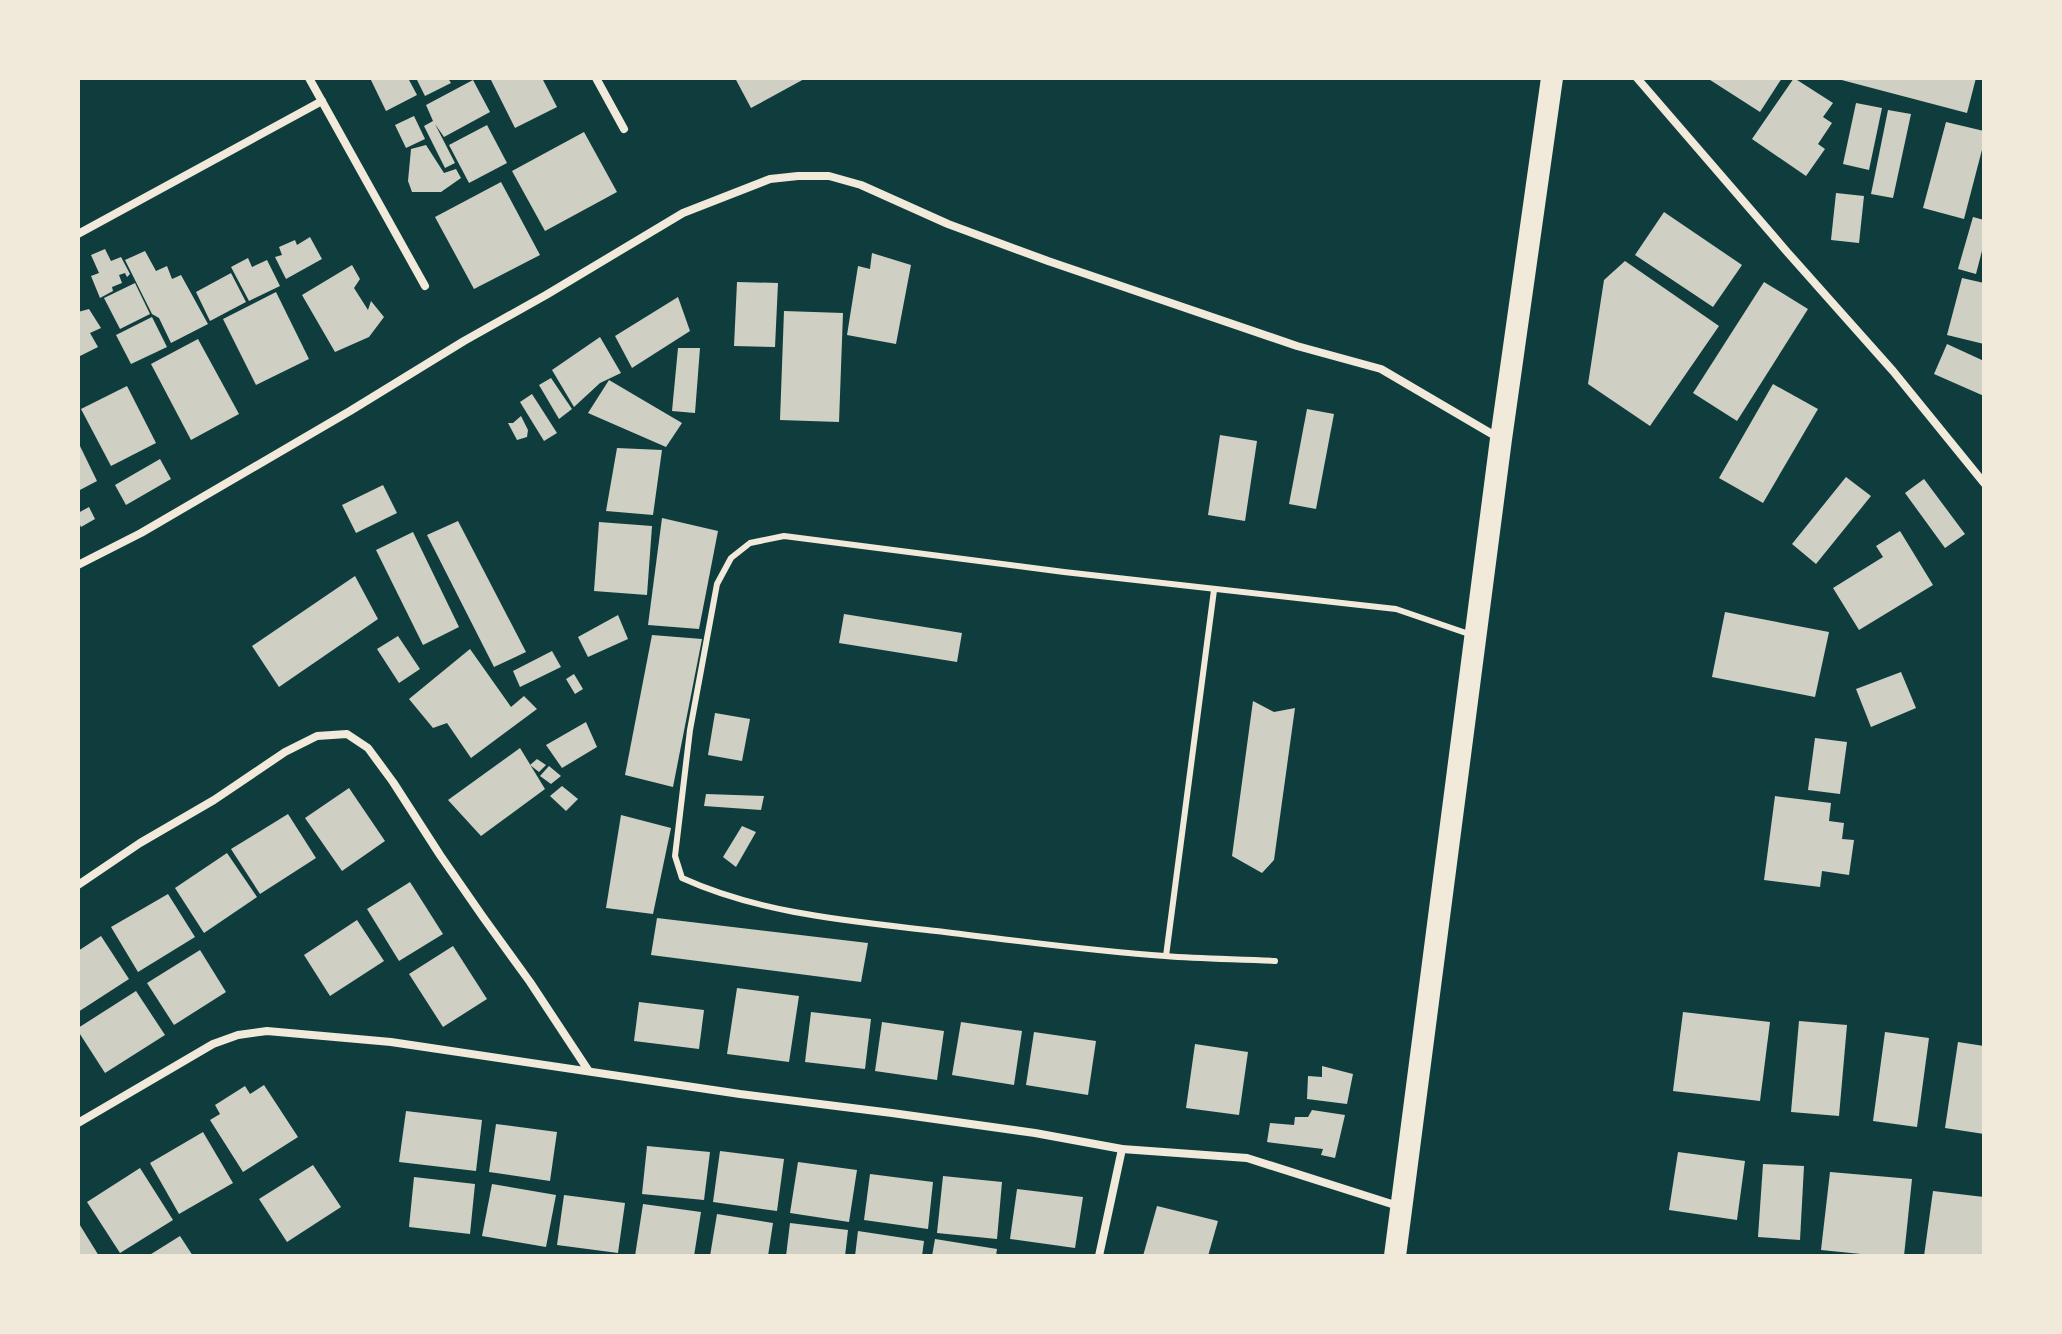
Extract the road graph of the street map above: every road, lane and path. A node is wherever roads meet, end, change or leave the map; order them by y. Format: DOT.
graph roads {
  1 [pos="309,78"];
  2 [pos="596,78"];
  3 [pos="1552,78"];
  4 [pos="1637,78"];
  5 [pos="322,101"];
  6 [pos="624,129"];
  7 [pos="78,234"];
  8 [pos="425,286"];
  9 [pos="1501,439"];
  10 [pos="1984,483"];
  11 [pos="78,565"];
  12 [pos="1214,590"];
  13 [pos="1476,637"];
  14 [pos="78,885"];
  15 [pos="1166,956"];
  16 [pos="1275,961"];
  17 [pos="588,1070"];
  18 [pos="78,1123"];
  19 [pos="1122,1149"];
  20 [pos="1401,1207"];
  21 [pos="1099,1256"];
  22 [pos="1395,1256"];
  1 -- 5 [label="street"];
  2 -- 6 [label="street"];
  3 -- 9 [label="highway"];
  4 -- 10 [label="street"];
  5 -- 7 [label="street"];
  5 -- 8 [label="street"];
  9 -- 11 [label="street"];
  9 -- 13 [label="highway"];
  12 -- 13 [label="lane"];
  12 -- 15 [label="lane"];
  12 -- 15 [label="lane"];
  13 -- 20 [label="highway"];
  14 -- 17 [label="street"];
  15 -- 16 [label="lane"];
  17 -- 18 [label="street"];
  17 -- 19 [label="street"];
  19 -- 20 [label="street"];
  19 -- 21 [label="street"];
  20 -- 22 [label="highway"];
}
